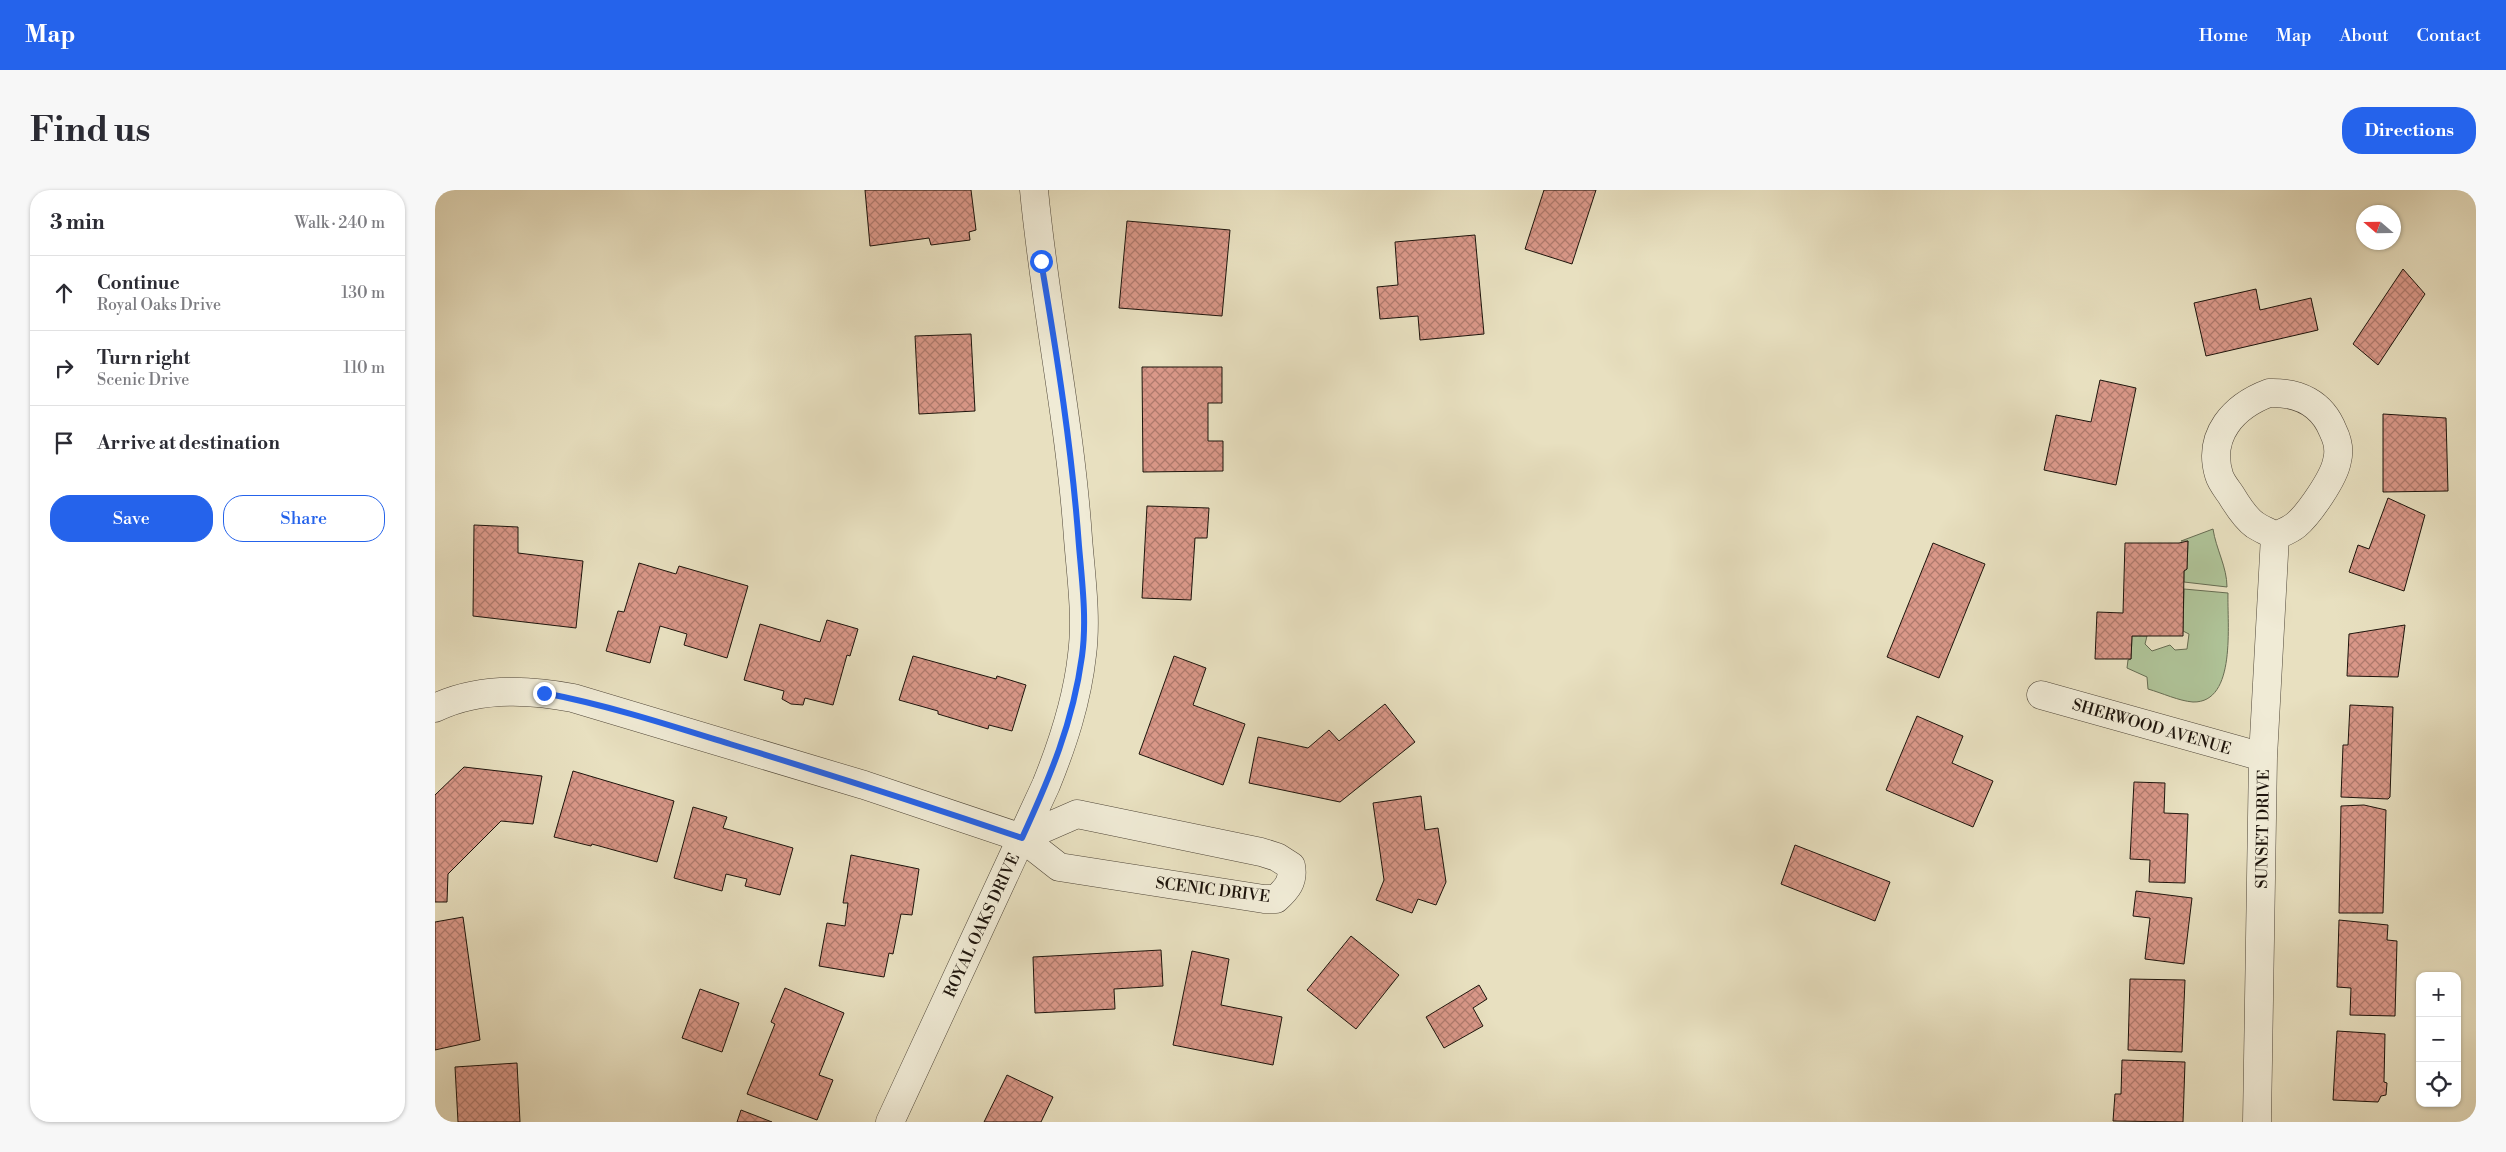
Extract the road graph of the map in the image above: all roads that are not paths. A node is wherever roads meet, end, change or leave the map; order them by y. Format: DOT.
graph roads {
  1 [pos="1034,190"];
  2 [pos="2275,536"];
  3 [pos="2041,694"];
  4 [pos="435,708"];
  5 [pos="2263,757"];
  6 [pos="1022,838"];
  7 [pos="890,1122"];
  8 [pos="2257,1122"];
  1 -- 6 [label="street, ROYAL OAKS DRIVE"];
  2 -- 2 [label="street"];
  2 -- 5 [label="street, SUNSET DRIVE"];
  3 -- 5 [label="street, SHERWOOD AVENUE"];
  4 -- 6 [label="street, SCENIC DRIVE"];
  5 -- 8 [label="street, SUNSET DRIVE"];
  6 -- 6 [label="street, SCENIC DRIVE"];
  6 -- 7 [label="street, ROYAL OAKS DRIVE"];
}
